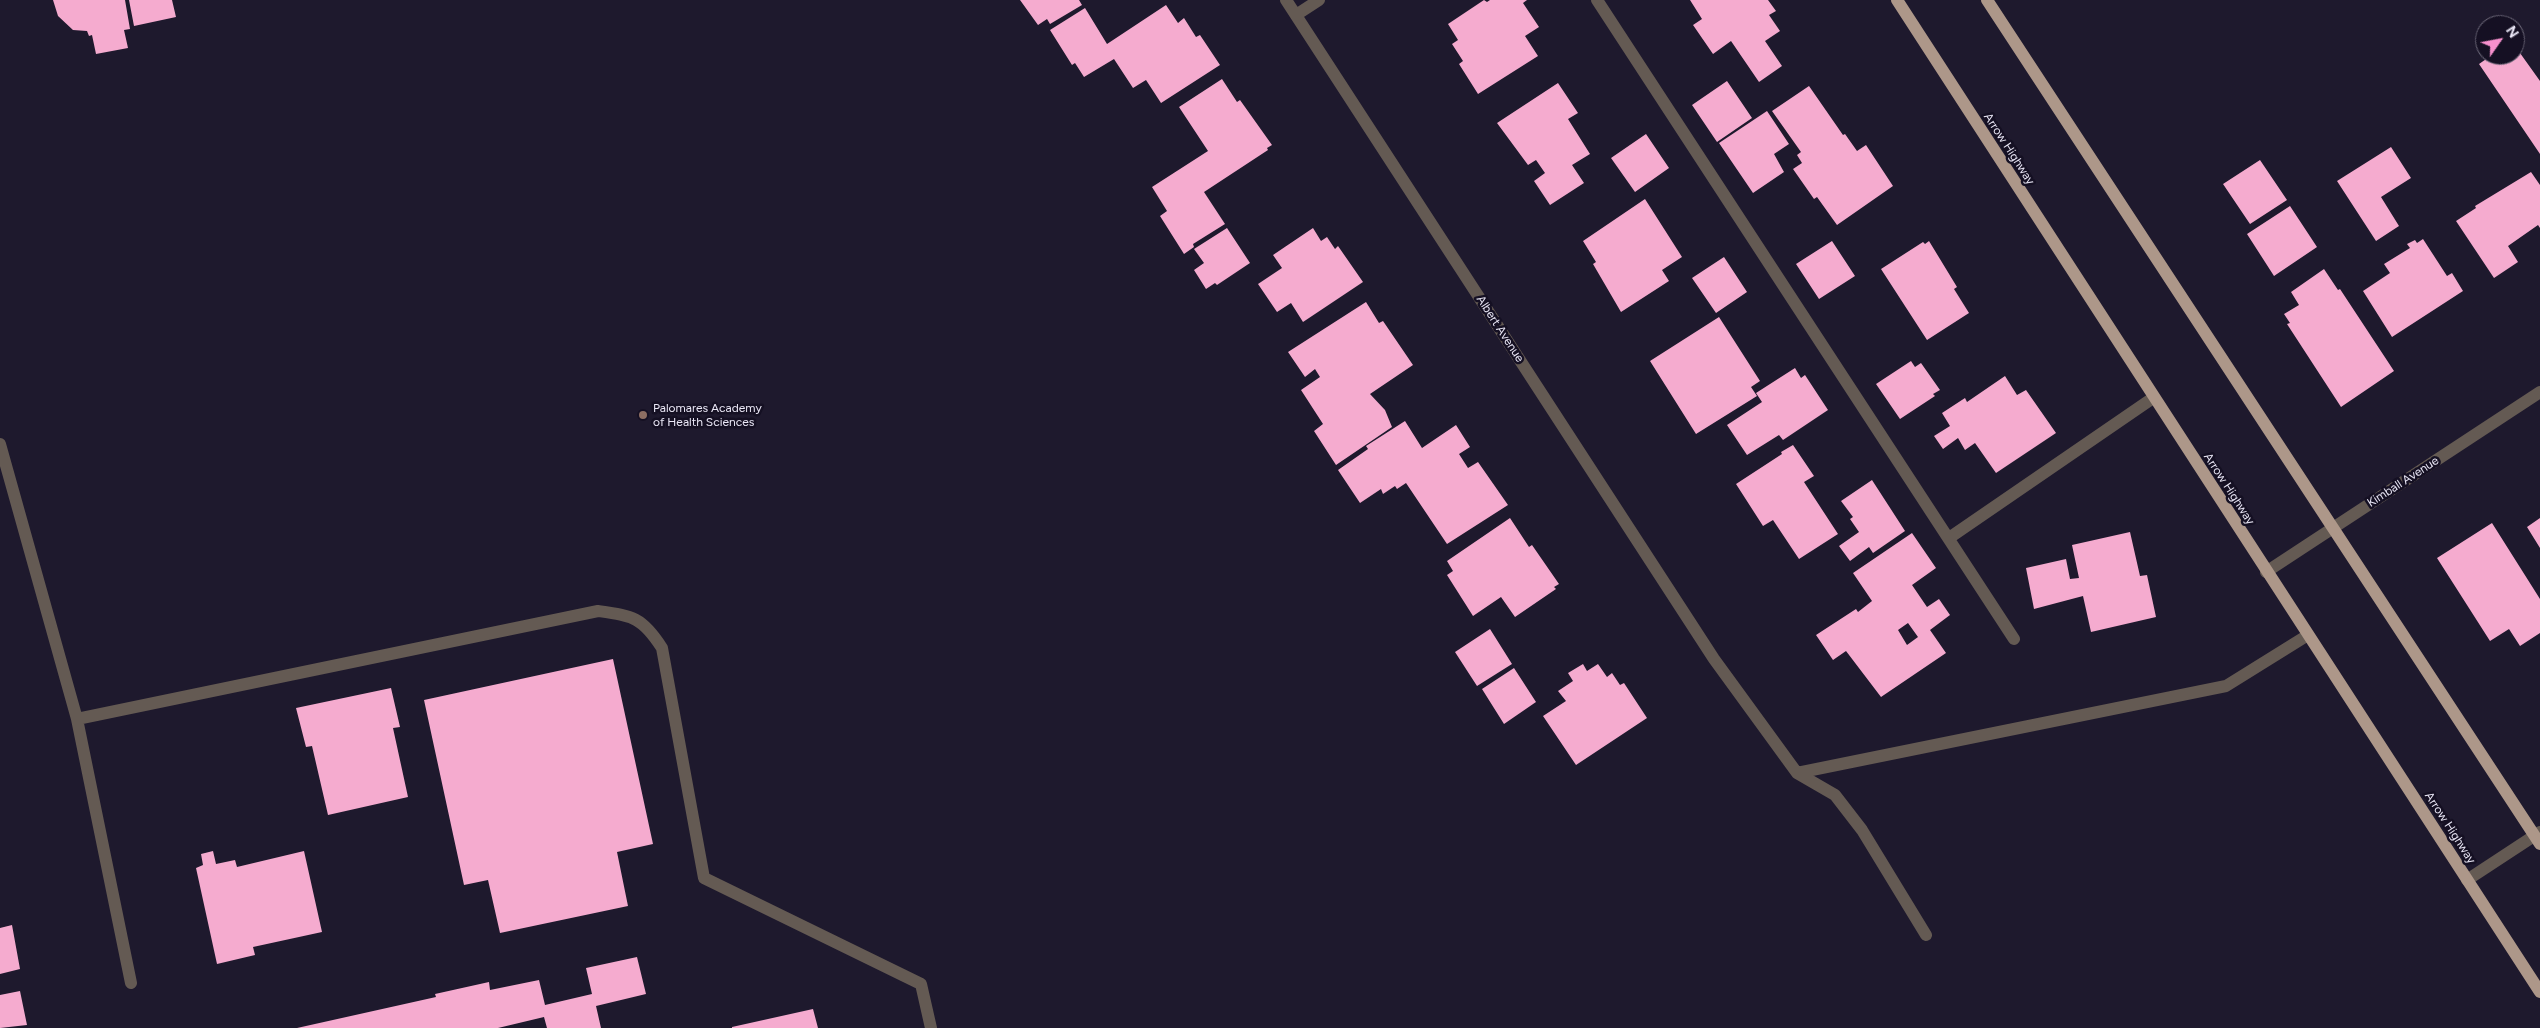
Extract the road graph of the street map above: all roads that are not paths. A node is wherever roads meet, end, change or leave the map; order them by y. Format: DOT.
graph roads {
  1 [pos="1286,0"];
  2 [pos="1319,0"];
  3 [pos="1597,0"];
  4 [pos="1897,0"];
  5 [pos="1986,0"];
  6 [pos="1296,15"];
  7 [pos="2540,392"];
  8 [pos="2153,398"];
  9 [pos="0,444"];
  10 [pos="2332,528"];
  11 [pos="1949,538"];
  12 [pos="2266,572"];
  13 [pos="2308,636"];
  14 [pos="2014,639"];
  15 [pos="76,719"];
  16 [pos="1797,773"];
  17 [pos="2538,837"];
  18 [pos="2467,880"];
  19 [pos="1926,934"];
  20 [pos="131,983"];
  21 [pos="2540,992"];
  22 [pos="931,1028"];
  1 -- 6 [label="street, Albert Avenue"];
  2 -- 6 [label="street"];
  3 -- 11 [label="street"];
  4 -- 8 [label="main road, Arrow Highway"];
  5 -- 10 [label="main road"];
  6 -- 16 [label="street, Albert Avenue"];
  7 -- 10 [label="street, Kimball Avenue"];
  8 -- 11 [label="street"];
  8 -- 12 [label="main road, Arrow Highway"];
  9 -- 15 [label="street"];
  10 -- 12 [label="street, Kimball Avenue"];
  10 -- 17 [label="main road"];
  11 -- 14 [label="street"];
  12 -- 13 [label="main road, Arrow Highway"];
  13 -- 16 [label="street"];
  13 -- 18 [label="main road, Arrow Highway"];
  15 -- 20 [label="street"];
  15 -- 22 [label="street"];
  16 -- 19 [label="street"];
  17 -- 18 [label="street"];
  18 -- 21 [label="main road, Arrow Highway"];
}
